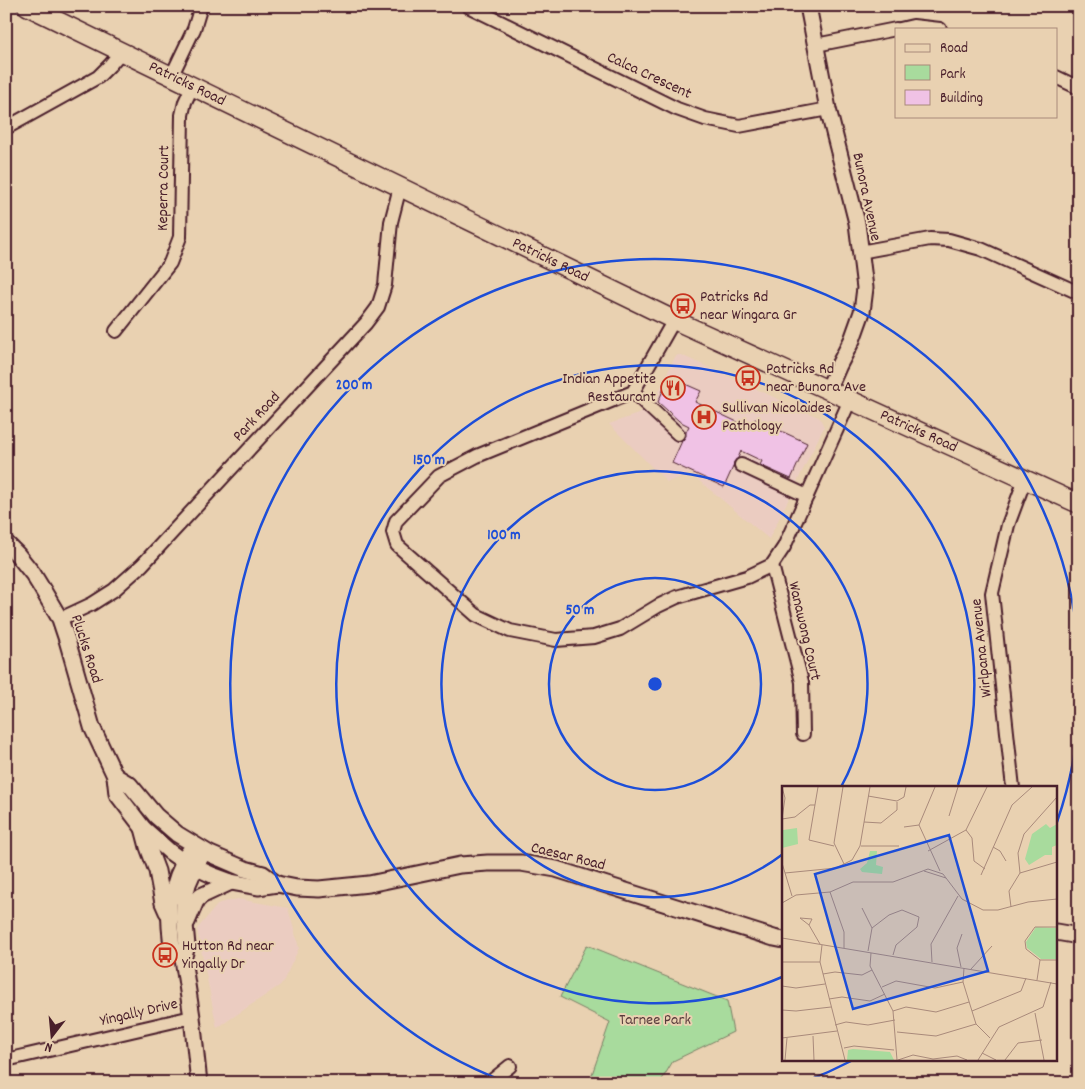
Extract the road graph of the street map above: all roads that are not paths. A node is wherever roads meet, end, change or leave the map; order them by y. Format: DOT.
graph roads {
  1 [pos="27,6"];
  2 [pos="202,6"];
  3 [pos="468,6"];
  4 [pos="808,6"];
  5 [pos="903,28"];
  6 [pos="931,28"];
  7 [pos="895,30"];
  8 [pos="816,45"];
  9 [pos="121,52"];
  10 [pos="172,77"];
  11 [pos="1058,79"];
  12 [pos="192,87"];
  13 [pos="1079,88"];
  14 [pos="828,109"];
  15 [pos="6,128"];
  16 [pos="400,187"];
  17 [pos="860,252"];
  18 [pos="1079,293"];
  19 [pos="674,320"];
  20 [pos="116,331"];
  21 [pos="828,390"];
  22 [pos="633,392"];
  23 [pos="850,400"];
  24 [pos="678,434"];
  25 [pos="741,466"];
  26 [pos="1025,479"];
  27 [pos="807,496"];
  28 [pos="1079,504"];
  29 [pos="6,543"];
  30 [pos="772,565"];
  31 [pos="60,620"];
  32 [pos="804,734"];
  33 [pos="115,776"];
  34 [pos="1013,786"];
  35 [pos="143,828"];
  36 [pos="199,848"];
  37 [pos="189,865"];
  38 [pos="231,882"];
  39 [pos="277,884"];
  40 [pos="169,915"];
  41 [pos="185,927"];
  42 [pos="1058,932"];
  43 [pos="1079,936"];
  44 [pos="782,940"];
  45 [pos="183,958"];
  46 [pos="192,1017"];
  47 [pos="6,1060"];
  48 [pos="510,1066"];
  49 [pos="199,1083"];
  50 [pos="489,1083"];
  1 -- 9 [label="main road, Patricks Road"];
  2 -- 10 [label="street"];
  3 -- 14 [label="street, Calca Crescent"];
  4 -- 8 [label="street, Bunora Avenue"];
  5 -- 6 [label="street"];
  7 -- 8 [label="street"];
  8 -- 14 [label="street, Bunora Avenue"];
  9 -- 10 [label="main road, Patricks Road"];
  9 -- 15 [label="street"];
  10 -- 12 [label="main road, Patricks Road"];
  11 -- 13 [label="street"];
  12 -- 16 [label="main road, Patricks Road"];
  12 -- 20 [label="street, Keperra Court"];
  14 -- 17 [label="street, Bunora Avenue"];
  16 -- 19 [label="main road, Patricks Road"];
  16 -- 31 [label="street, Park Road"];
  17 -- 18 [label="street"];
  17 -- 21 [label="street, Bunora Avenue"];
  19 -- 21 [label="main road, Patricks Road"];
  19 -- 22 [label="street"];
  21 -- 23 [label="main road, Patricks Road"];
  22 -- 24 [label="street"];
  22 -- 30 [label="street"];
  23 -- 26 [label="main road, Patricks Road"];
  23 -- 27 [label="street"];
  25 -- 27 [label="street"];
  26 -- 28 [label="main road, Patricks Road"];
  26 -- 34 [label="street, Wirlpana Avenue"];
  27 -- 30 [label="street"];
  29 -- 31 [label="street, Plucks Road"];
  30 -- 32 [label="street, Wanawong Court"];
  31 -- 33 [label="street, Plucks Road"];
  33 -- 35 [label="street, Plucks Road"];
  33 -- 36 [label="street, Plucks Road"];
  35 -- 37 [label="street, Plucks Road"];
  35 -- 40 [label="street"];
  36 -- 37 [label="street"];
  36 -- 39 [label="street, Caesar Road"];
  37 -- 38 [label="street, Caesar Road"];
  37 -- 40 [label="street"];
  37 -- 41 [label="street"];
  38 -- 39 [label="street, Caesar Road"];
  38 -- 41 [label="street"];
  39 -- 44 [label="street, Caesar Road"];
  40 -- 45 [label="street"];
  41 -- 45 [label="street"];
  42 -- 43 [label="street"];
  45 -- 46 [label="street"];
  46 -- 47 [label="street, Yingally Drive"];
  46 -- 49 [label="street"];
  48 -- 50 [label="street"];
}
